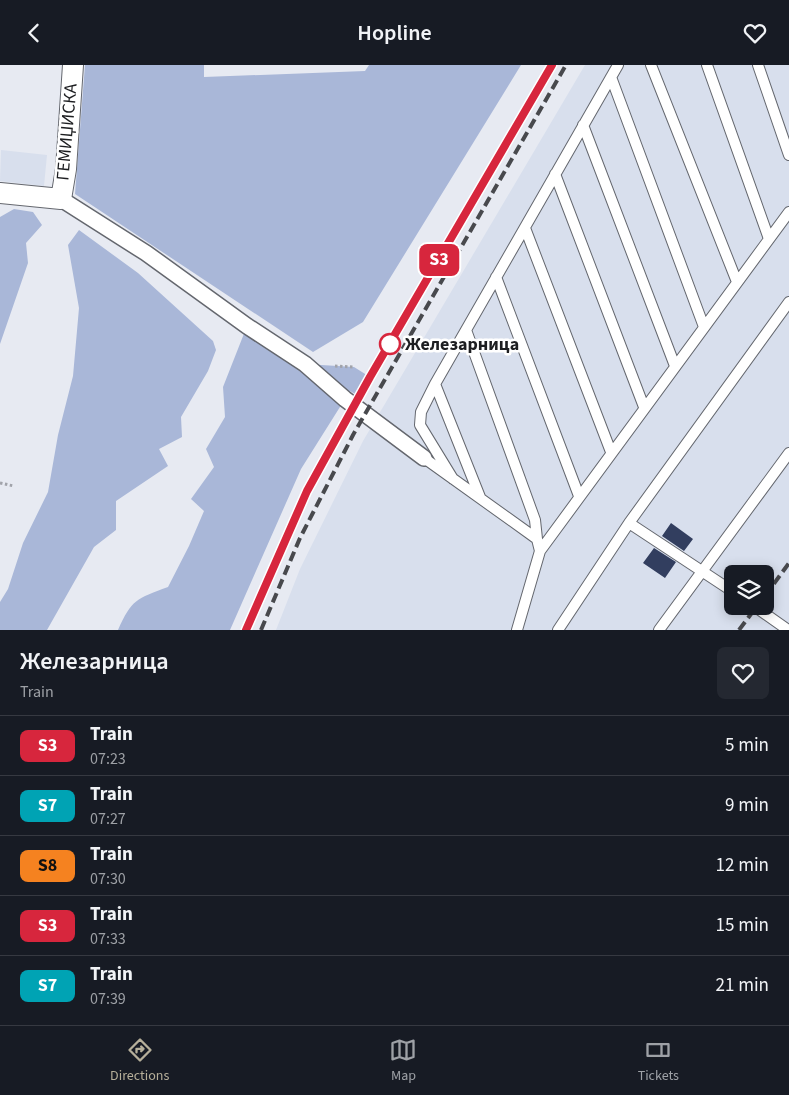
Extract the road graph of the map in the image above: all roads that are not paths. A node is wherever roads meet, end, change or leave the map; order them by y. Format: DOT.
graph roads {
  1 [pos="73,65"];
  2 [pos="618,65"];
  3 [pos="651,65"];
  4 [pos="707,65"];
  5 [pos="758,65"];
  6 [pos="611,77"];
  7 [pos="583,125"];
  8 [pos="789,155"];
  9 [pos="555,174"];
  10 [pos="0,193"];
  11 [pos="60,199"];
  12 [pos="789,212"];
  13 [pos="525,228"];
  14 [pos="769,239"];
  15 [pos="496,277"];
  16 [pos="737,282"];
  17 [pos="789,302"];
  18 [pos="704,327"];
  19 [pos="466,331"];
  20 [pos="674,366"];
  21 [pos="435,384"];
  22 [pos="644,407"];
  23 [pos="611,452"];
  24 [pos="789,453"];
  25 [pos="424,458"];
  26 [pos="453,479"];
  27 [pos="578,496"];
  28 [pos="480,498"];
  29 [pos="630,523"];
  30 [pos="537,539"];
  31 [pos="540,551"];
  32 [pos="702,570"];
  33 [pos="724,585"];
  34 [pos="767,615"];
  35 [pos="518,630"];
  36 [pos="558,630"];
  37 [pos="659,630"];
  38 [pos="788,630"];
  1 -- 11 [label="street, ГЕМИЏИСКА"];
  2 -- 6 [label="lane"];
  3 -- 16 [label="lane"];
  4 -- 14 [label="lane"];
  5 -- 8 [label="lane"];
  6 -- 7 [label="lane"];
  6 -- 18 [label="lane"];
  7 -- 9 [label="lane"];
  7 -- 20 [label="lane"];
  9 -- 13 [label="lane"];
  9 -- 22 [label="lane"];
  10 -- 11 [label="street"];
  11 -- 25 [label="street"];
  12 -- 14 [label="lane"];
  13 -- 15 [label="lane"];
  13 -- 23 [label="lane"];
  14 -- 16 [label="lane"];
  15 -- 19 [label="lane"];
  15 -- 27 [label="lane"];
  16 -- 18 [label="lane"];
  17 -- 29 [label="lane"];
  18 -- 20 [label="lane"];
  19 -- 21 [label="lane"];
  19 -- 30 [label="lane"];
  20 -- 22 [label="lane"];
  21 -- 26 [label="lane"];
  21 -- 28 [label="lane"];
  22 -- 23 [label="lane"];
  23 -- 27 [label="lane"];
  24 -- 32 [label="lane"];
  25 -- 26 [label="lane"];
  26 -- 28 [label="lane"];
  27 -- 31 [label="lane"];
  28 -- 30 [label="lane"];
  29 -- 32 [label="lane"];
  29 -- 36 [label="lane"];
  30 -- 31 [label="lane"];
  31 -- 35 [label="lane"];
  32 -- 33 [label="lane"];
  32 -- 37 [label="lane"];
  34 -- 38 [label="lane"];
}
